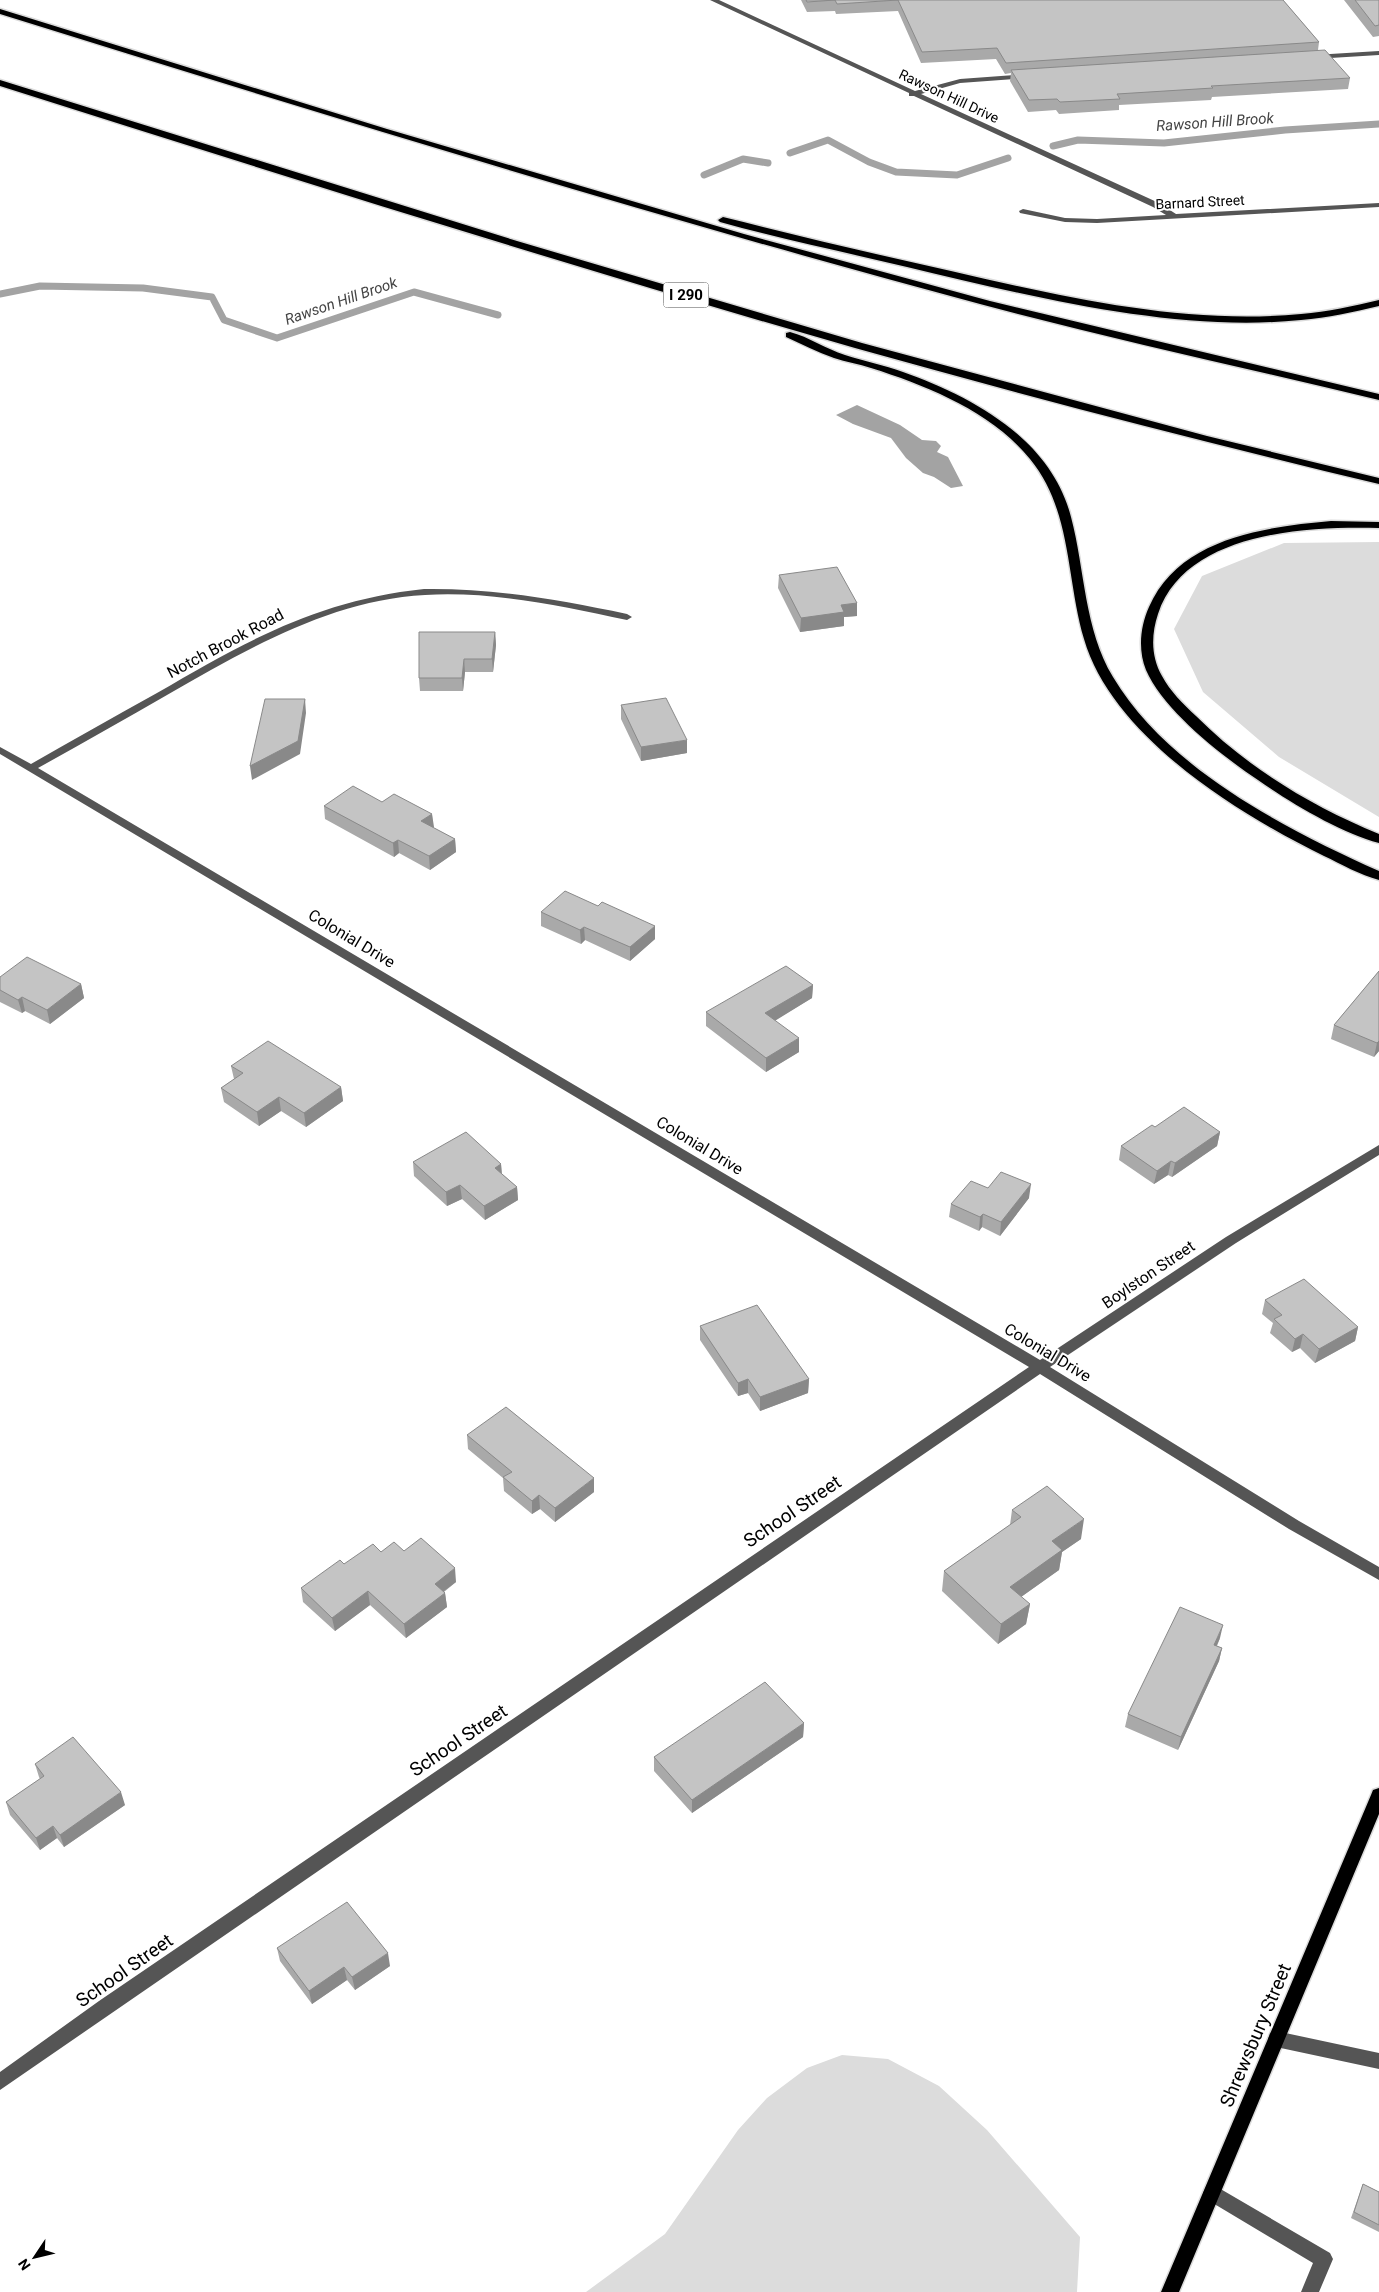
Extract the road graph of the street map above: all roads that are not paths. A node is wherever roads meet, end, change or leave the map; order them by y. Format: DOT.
graph roads {
  1 [pos="713,0"];
  2 [pos="0,11"];
  3 [pos="1379,53"];
  4 [pos="1309,58"];
  5 [pos="1032,76"];
  6 [pos="0,83"];
  7 [pos="912,94"];
  8 [pos="603,196"];
  9 [pos="1379,205"];
  10 [pos="1023,211"];
  11 [pos="1173,216"];
  12 [pos="1379,303"];
  13 [pos="741,312"];
  14 [pos="1379,398"];
  15 [pos="1379,481"];
  16 [pos="1379,524"];
  17 [pos="626,616"];
  18 [pos="0,750"];
  19 [pos="31,768"];
  20 [pos="1379,838"];
  21 [pos="1379,876"];
  22 [pos="1379,1149"];
  23 [pos="1040,1367"];
  24 [pos="941,1436"];
  25 [pos="1379,1574"];
  26 [pos="1379,1795"];
  27 [pos="1276,2039"];
  28 [pos="1379,2061"];
  29 [pos="0,2082"];
  30 [pos="1212,2193"];
  31 [pos="1170,2292"];
  32 [pos="1310,2292"];
  1 -- 7 [label="street, Rawson Hill Drive"];
  2 -- 8 [label="highway"];
  3 -- 4 [label="street"];
  5 -- 7 [label="street"];
  6 -- 13 [label="highway, I 290"];
  7 -- 11 [label="street, Rawson Hill Drive"];
  8 -- 12 [label="highway"];
  8 -- 14 [label="highway"];
  9 -- 11 [label="street, Barnard Street"];
  10 -- 11 [label="street, Barnard Street"];
  13 -- 15 [label="highway, I 290"];
  13 -- 21 [label="highway"];
  16 -- 20 [label="highway"];
  17 -- 19 [label="street, Notch Brook Road"];
  18 -- 19 [label="street, Colonial Drive"];
  19 -- 23 [label="street, Colonial Drive"];
  22 -- 23 [label="street, Boylston Street"];
  23 -- 24 [label="street, Boylston Street"];
  23 -- 25 [label="street, Colonial Drive"];
  24 -- 29 [label="street, School Street"];
  26 -- 27 [label="main road, Shrewsbury Street"];
  27 -- 28 [label="street"];
  27 -- 30 [label="main road, Shrewsbury Street"];
  30 -- 31 [label="main road, Shrewsbury Street"];
  30 -- 32 [label="street"];
}
